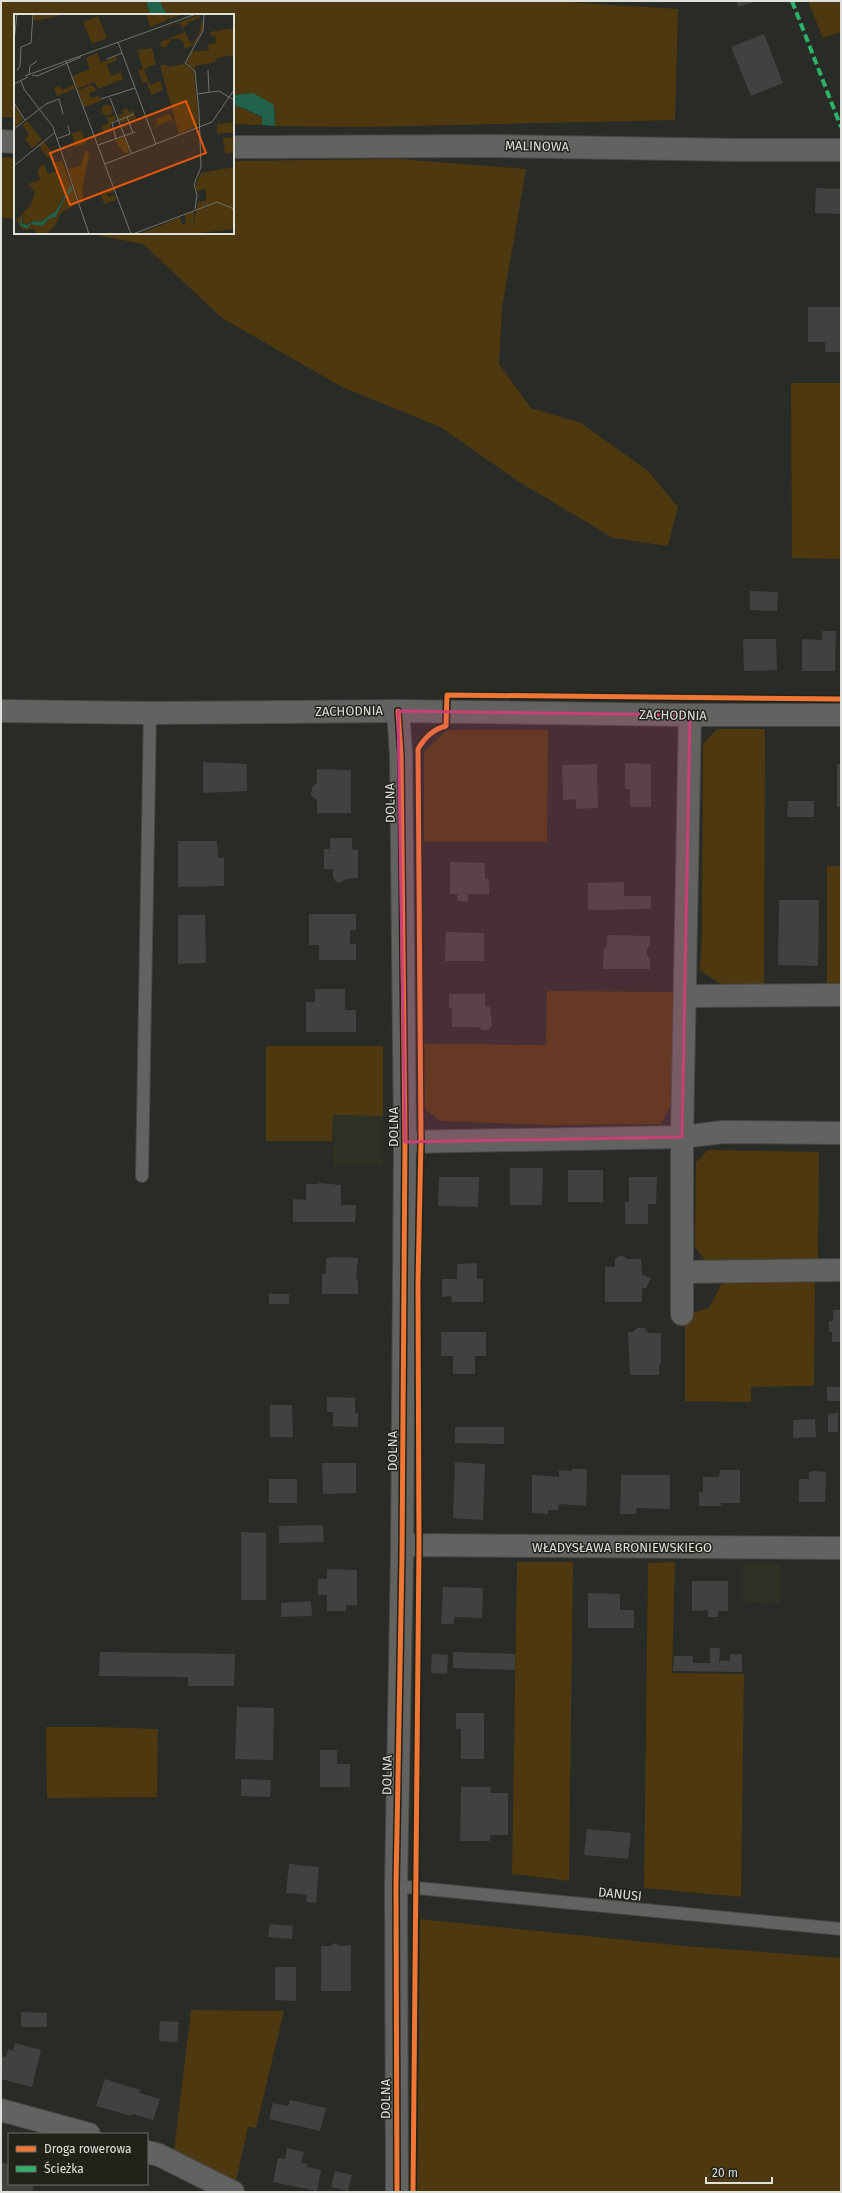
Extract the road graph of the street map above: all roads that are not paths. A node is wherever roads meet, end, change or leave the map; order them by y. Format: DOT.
graph roads {
  1 [pos="1,141"];
  2 [pos="14,142"];
  3 [pos="234,148"];
  4 [pos="841,150"];
  5 [pos="1,711"];
  6 [pos="398,711"];
  7 [pos="150,713"];
  8 [pos="841,714"];
  9 [pos="690,715"];
  10 [pos="841,995"];
  11 [pos="685,996"];
  12 [pos="841,1133"];
  13 [pos="682,1137"];
  14 [pos="405,1142"];
  15 [pos="142,1176"];
  16 [pos="841,1270"];
  17 [pos="682,1272"];
  18 [pos="682,1314"];
  19 [pos="402,1545"];
  20 [pos="841,1548"];
  21 [pos="396,1886"];
  22 [pos="841,1929"];
  23 [pos="1,2110"];
  24 [pos="85,2133"];
  25 [pos="148,2152"];
  26 [pos="233,2192"];
  27 [pos="397,2192"];
  1 -- 2 [label="street"];
  3 -- 4 [label="street, MALINOWA"];
  5 -- 7 [label="street, ZACHODNIA"];
  6 -- 7 [label="street, ZACHODNIA"];
  6 -- 9 [label="street, ZACHODNIA"];
  6 -- 14 [label="street, DOLNA"];
  7 -- 15 [label="lane"];
  8 -- 9 [label="street, ZACHODNIA"];
  9 -- 11 [label="street"];
  10 -- 11 [label="street"];
  11 -- 13 [label="street"];
  12 -- 13 [label="street"];
  13 -- 14 [label="street"];
  13 -- 17 [label="street"];
  14 -- 19 [label="street, DOLNA"];
  16 -- 17 [label="street"];
  17 -- 18 [label="street"];
  19 -- 20 [label="street, WŁADYSŁAWA BRONIEWSKIEGO"];
  19 -- 21 [label="street, DOLNA"];
  21 -- 22 [label="lane, DANUSI"];
  21 -- 27 [label="street, DOLNA"];
  23 -- 24 [label="street"];
  25 -- 26 [label="street"];
}
